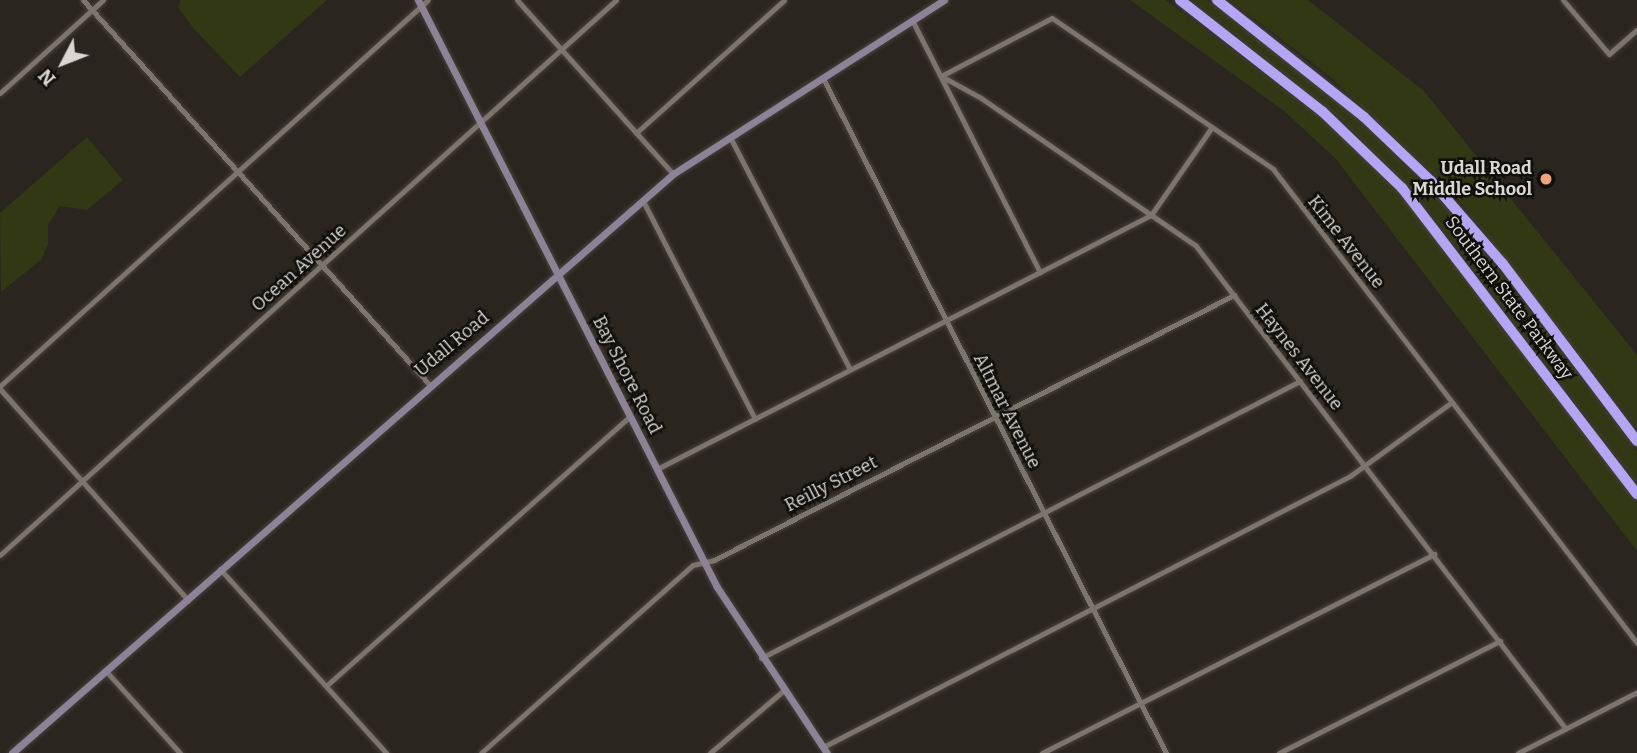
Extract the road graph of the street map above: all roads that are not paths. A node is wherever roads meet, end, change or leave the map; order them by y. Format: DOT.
graph roads {
  1 [pos="83,0"];
  2 [pos="103,0"];
  3 [pos="428,0"];
  4 [pos="517,0"];
  5 [pos="617,0"];
  6 [pos="783,0"];
  7 [pos="944,0"];
  8 [pos="1180,0"];
  9 [pos="1217,0"];
  10 [pos="1563,0"];
  11 [pos="420,3"];
  12 [pos="92,10"];
  13 [pos="912,20"];
  14 [pos="1637,30"];
  15 [pos="561,51"];
  16 [pos="941,76"];
  17 [pos="824,80"];
  18 [pos="0,93"];
  19 [pos="481,123"];
  20 [pos="1212,127"];
  21 [pos="636,133"];
  22 [pos="730,137"];
  23 [pos="239,172"];
  24 [pos="673,174"];
  25 [pos="642,201"];
  26 [pos="1151,215"];
  27 [pos="323,266"];
  28 [pos="1040,272"];
  29 [pos="557,273"];
  30 [pos="1234,295"];
  31 [pos="946,320"];
  32 [pos="850,369"];
  33 [pos="1300,381"];
  34 [pos="429,384"];
  35 [pos="0,387"];
  36 [pos="1452,402"];
  37 [pos="630,416"];
  38 [pos="994,417"];
  39 [pos="755,419"];
  40 [pos="1637,441"];
  41 [pos="1367,467"];
  42 [pos="657,469"];
  43 [pos="83,481"];
  44 [pos="1637,494"];
  45 [pos="1043,511"];
  46 [pos="1434,554"];
  47 [pos="0,555"];
  48 [pos="704,562"];
  49 [pos="220,569"];
  50 [pos="188,600"];
  51 [pos="1092,607"];
  52 [pos="1500,641"];
  53 [pos="1637,643"];
  54 [pos="761,658"];
  55 [pos="105,670"];
  56 [pos="326,686"];
  57 [pos="784,690"];
  58 [pos="1637,692"];
  59 [pos="1141,703"];
  60 [pos="1566,729"];
  61 [pos="825,750"];
  62 [pos="12,753"];
  63 [pos="180,753"];
  64 [pos="386,753"];
  65 [pos="481,753"];
  66 [pos="710,753"];
  67 [pos="1042,753"];
  68 [pos="1166,753"];
  69 [pos="1279,753"];
  70 [pos="1518,753"];
  1 -- 12 [label="street"];
  2 -- 12 [label="street"];
  3 -- 11 [label="street"];
  4 -- 15 [label="street"];
  5 -- 15 [label="street, Ocean Avenue"];
  6 -- 21 [label="street"];
  7 -- 13 [label="street, Udall Road"];
  8 -- 44 [label="highway, Southern State Parkway"];
  9 -- 40 [label="highway, Southern State Parkway"];
  10 -- 14 [label="street"];
  11 -- 19 [label="street, Bay Shore Road"];
  11 -- 23 [label="street"];
  12 -- 18 [label="street"];
  12 -- 23 [label="street"];
  13 -- 16 [label="street"];
  13 -- 17 [label="street, Udall Road"];
  15 -- 19 [label="street, Ocean Avenue"];
  15 -- 21 [label="street"];
  16 -- 20 [label="street, Kime Avenue"];
  16 -- 26 [label="street, Haynes Avenue"];
  16 -- 28 [label="street"];
  17 -- 22 [label="street, Udall Road"];
  17 -- 31 [label="street, Altmar Avenue"];
  19 -- 27 [label="street, Ocean Avenue"];
  19 -- 29 [label="street, Bay Shore Road"];
  20 -- 26 [label="street"];
  20 -- 36 [label="street, Kime Avenue"];
  21 -- 24 [label="street"];
  22 -- 24 [label="street, Udall Road"];
  22 -- 32 [label="street"];
  23 -- 27 [label="street"];
  23 -- 35 [label="street"];
  24 -- 25 [label="street, Udall Road"];
  25 -- 29 [label="street, Udall Road"];
  25 -- 39 [label="street"];
  26 -- 28 [label="street"];
  26 -- 30 [label="street, Haynes Avenue"];
  27 -- 34 [label="street"];
  27 -- 43 [label="street, Ocean Avenue"];
  28 -- 31 [label="street"];
  29 -- 34 [label="street, Udall Road"];
  29 -- 37 [label="street, Bay Shore Road"];
  30 -- 33 [label="street, Haynes Avenue"];
  30 -- 38 [label="street, Reilly Street"];
  31 -- 32 [label="street"];
  31 -- 38 [label="street, Altmar Avenue"];
  32 -- 39 [label="street"];
  33 -- 41 [label="street, Haynes Avenue"];
  33 -- 45 [label="street"];
  34 -- 49 [label="street, Udall Road"];
  35 -- 43 [label="street"];
  36 -- 41 [label="street"];
  36 -- 53 [label="street, Kime Avenue"];
  37 -- 42 [label="street, Bay Shore Road"];
  37 -- 56 [label="street"];
  38 -- 45 [label="street, Altmar Avenue"];
  38 -- 48 [label="street, Reilly Street"];
  39 -- 42 [label="street"];
  41 -- 46 [label="street, Haynes Avenue"];
  41 -- 51 [label="street"];
  42 -- 48 [label="street, Bay Shore Road"];
  43 -- 47 [label="street, Ocean Avenue"];
  43 -- 50 [label="street"];
  45 -- 51 [label="street, Altmar Avenue"];
  45 -- 54 [label="street"];
  46 -- 52 [label="street, Haynes Avenue"];
  46 -- 59 [label="street"];
  48 -- 54 [label="street, Bay Shore Road"];
  48 -- 65 [label="street, Reilly Street"];
  49 -- 50 [label="street, Udall Road"];
  49 -- 56 [label="street"];
  50 -- 55 [label="street, Udall Road"];
  51 -- 59 [label="street, Altmar Avenue"];
  51 -- 61 [label="street"];
  52 -- 60 [label="street, Haynes Avenue"];
  52 -- 69 [label="street"];
  54 -- 57 [label="street, Bay Shore Road"];
  55 -- 62 [label="street, Udall Road"];
  55 -- 63 [label="street"];
  56 -- 64 [label="street"];
  57 -- 61 [label="street, Bay Shore Road"];
  57 -- 66 [label="street"];
  58 -- 60 [label="street"];
  59 -- 67 [label="street"];
  59 -- 68 [label="street, Altmar Avenue"];
  60 -- 70 [label="street"];
}
